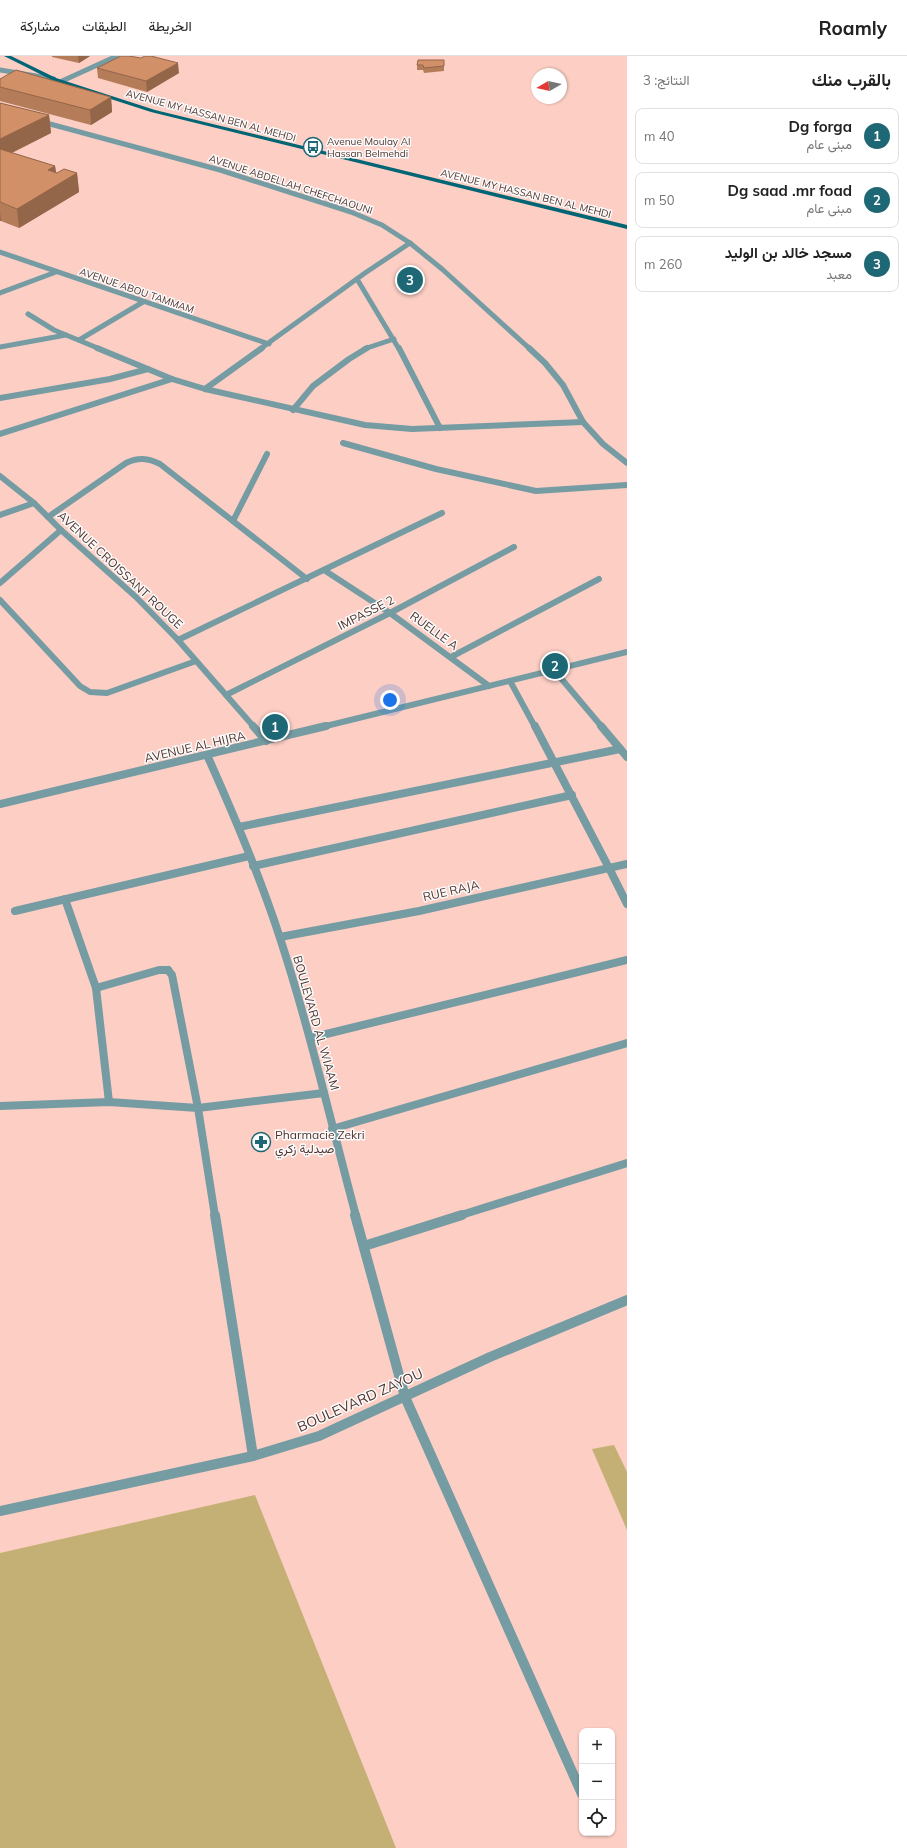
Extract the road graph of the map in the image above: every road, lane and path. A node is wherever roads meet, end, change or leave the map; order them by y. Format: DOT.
graph roads {
  1 [pos="6,56"];
  2 [pos="117,56"];
  3 [pos="0,70"];
  4 [pos="54,79"];
  5 [pos="62,81"];
  6 [pos="31,118"];
  7 [pos="627,227"];
  8 [pos="410,243"];
  9 [pos="0,252"];
  10 [pos="56,272"];
  11 [pos="357,279"];
  12 [pos="0,293"];
  13 [pos="143,302"];
  14 [pos="28,314"];
  15 [pos="66,335"];
  16 [pos="394,339"];
  17 [pos="79,340"];
  18 [pos="268,344"];
  19 [pos="0,347"];
  20 [pos="148,369"];
  21 [pos="172,379"];
  22 [pos="205,389"];
  23 [pos="0,398"];
  24 [pos="293,410"];
  25 [pos="583,422"];
  26 [pos="440,428"];
  27 [pos="0,434"];
  28 [pos="343,443"];
  29 [pos="267,454"];
  30 [pos="627,463"];
  31 [pos="0,476"];
  32 [pos="627,485"];
  33 [pos="34,503"];
  34 [pos="442,513"];
  35 [pos="0,515"];
  36 [pos="48,516"];
  37 [pos="233,521"];
  38 [pos="61,530"];
  39 [pos="514,547"];
  40 [pos="324,570"];
  41 [pos="307,578"];
  42 [pos="599,578"];
  43 [pos="0,583"];
  44 [pos="0,600"];
  45 [pos="390,613"];
  46 [pos="178,640"];
  47 [pos="627,652"];
  48 [pos="451,657"];
  49 [pos="196,662"];
  50 [pos="554,670"];
  51 [pos="510,681"];
  52 [pos="489,686"];
  53 [pos="226,696"];
  54 [pos="266,742"];
  55 [pos="620,750"];
  56 [pos="207,755"];
  57 [pos="627,757"];
  58 [pos="555,763"];
  59 [pos="572,795"];
  60 [pos="0,804"];
  61 [pos="239,827"];
  62 [pos="249,856"];
  63 [pos="627,864"];
  64 [pos="253,866"];
  65 [pos="609,868"];
  66 [pos="65,899"];
  67 [pos="627,904"];
  68 [pos="15,911"];
  69 [pos="280,937"];
  70 [pos="627,960"];
  71 [pos="96,988"];
  72 [pos="310,1038"];
  73 [pos="627,1043"];
  74 [pos="324,1093"];
  75 [pos="109,1102"];
  76 [pos="0,1106"];
  77 [pos="198,1108"];
  78 [pos="332,1129"];
  79 [pos="627,1163"];
  80 [pos="364,1246"];
  81 [pos="627,1300"];
  82 [pos="405,1397"];
  83 [pos="253,1456"];
  84 [pos="0,1511"];
  85 [pos="579,1787"];
  1 -- 4 [label="main road, AVENUE MY HASSAN BEN AL MEHDI"];
  2 -- 5 [label="street"];
  3 -- 4 [label="street"];
  4 -- 5 [label="main road, AVENUE MY HASSAN BEN AL MEHDI"];
  5 -- 7 [label="main road, AVENUE MY HASSAN BEN AL MEHDI"];
  6 -- 8 [label="street, AVENUE ABDELLAH CHEFCHAOUNI"];
  8 -- 11 [label="street"];
  8 -- 25 [label="street, AVENUE ABDELLAH CHEFCHAOUNI"];
  9 -- 10 [label="street, AVENUE ABOU TAMMAM"];
  10 -- 12 [label="street"];
  10 -- 13 [label="street, AVENUE ABOU TAMMAM"];
  11 -- 16 [label="street"];
  11 -- 18 [label="street"];
  13 -- 17 [label="street"];
  13 -- 18 [label="street, AVENUE ABOU TAMMAM"];
  14 -- 15 [label="street"];
  15 -- 17 [label="street"];
  15 -- 19 [label="street"];
  16 -- 24 [label="street"];
  16 -- 26 [label="street"];
  17 -- 20 [label="street"];
  18 -- 22 [label="street"];
  20 -- 21 [label="street"];
  20 -- 23 [label="street"];
  21 -- 22 [label="street"];
  21 -- 27 [label="street"];
  22 -- 24 [label="street"];
  24 -- 26 [label="street"];
  25 -- 26 [label="street"];
  25 -- 30 [label="street, AVENUE ABDELLAH CHEFCHAOUNI"];
  28 -- 32 [label="street"];
  29 -- 37 [label="street"];
  31 -- 33 [label="street, AVENUE CROISSANT ROUGE"];
  33 -- 35 [label="street"];
  33 -- 36 [label="street, AVENUE CROISSANT ROUGE"];
  34 -- 40 [label="street"];
  36 -- 37 [label="street"];
  36 -- 38 [label="street, AVENUE CROISSANT ROUGE"];
  37 -- 41 [label="street"];
  38 -- 43 [label="street"];
  38 -- 46 [label="street, AVENUE CROISSANT ROUGE"];
  39 -- 45 [label="street, IMPASSE 2"];
  40 -- 41 [label="street"];
  40 -- 45 [label="street, RUELLE A"];
  41 -- 46 [label="street"];
  42 -- 48 [label="street"];
  44 -- 49 [label="street"];
  45 -- 48 [label="street, RUELLE A"];
  45 -- 53 [label="street, IMPASSE 2"];
  46 -- 49 [label="street, AVENUE CROISSANT ROUGE"];
  47 -- 50 [label="street, AVENUE AL HIJRA"];
  48 -- 52 [label="street, RUELLE A"];
  49 -- 53 [label="street, AVENUE CROISSANT ROUGE"];
  50 -- 51 [label="street, AVENUE AL HIJRA"];
  50 -- 55 [label="street"];
  51 -- 52 [label="street, AVENUE AL HIJRA"];
  51 -- 58 [label="street"];
  52 -- 54 [label="street, AVENUE AL HIJRA"];
  53 -- 54 [label="street, AVENUE CROISSANT ROUGE"];
  54 -- 56 [label="street, AVENUE AL HIJRA"];
  55 -- 57 [label="street"];
  55 -- 58 [label="street"];
  56 -- 60 [label="street, AVENUE AL HIJRA"];
  56 -- 61 [label="street, BOULEVARD AL WIAAM"];
  58 -- 59 [label="street"];
  58 -- 61 [label="street"];
  59 -- 64 [label="street"];
  59 -- 65 [label="street"];
  61 -- 62 [label="street, BOULEVARD AL WIAAM"];
  62 -- 64 [label="street, BOULEVARD AL WIAAM"];
  62 -- 66 [label="street"];
  63 -- 65 [label="street, RUE RAJA"];
  64 -- 69 [label="street, BOULEVARD AL WIAAM"];
  65 -- 67 [label="street"];
  65 -- 69 [label="street, RUE RAJA"];
  66 -- 68 [label="street"];
  66 -- 71 [label="street"];
  69 -- 72 [label="street, BOULEVARD AL WIAAM"];
  70 -- 72 [label="street"];
  71 -- 75 [label="street"];
  71 -- 77 [label="street"];
  72 -- 74 [label="street, BOULEVARD AL WIAAM"];
  73 -- 78 [label="street"];
  74 -- 77 [label="street"];
  74 -- 78 [label="street, BOULEVARD AL WIAAM"];
  75 -- 76 [label="street"];
  75 -- 77 [label="street"];
  77 -- 83 [label="street"];
  78 -- 80 [label="street, BOULEVARD AL WIAAM"];
  79 -- 80 [label="street"];
  80 -- 82 [label="street, BOULEVARD AL WIAAM"];
  81 -- 82 [label="street, BOULEVARD ZAYOU"];
  82 -- 83 [label="street, BOULEVARD ZAYOU"];
  82 -- 85 [label="street, BOULEVARD AL WIAAM"];
  83 -- 84 [label="street, BOULEVARD ZAYOU"];
}
